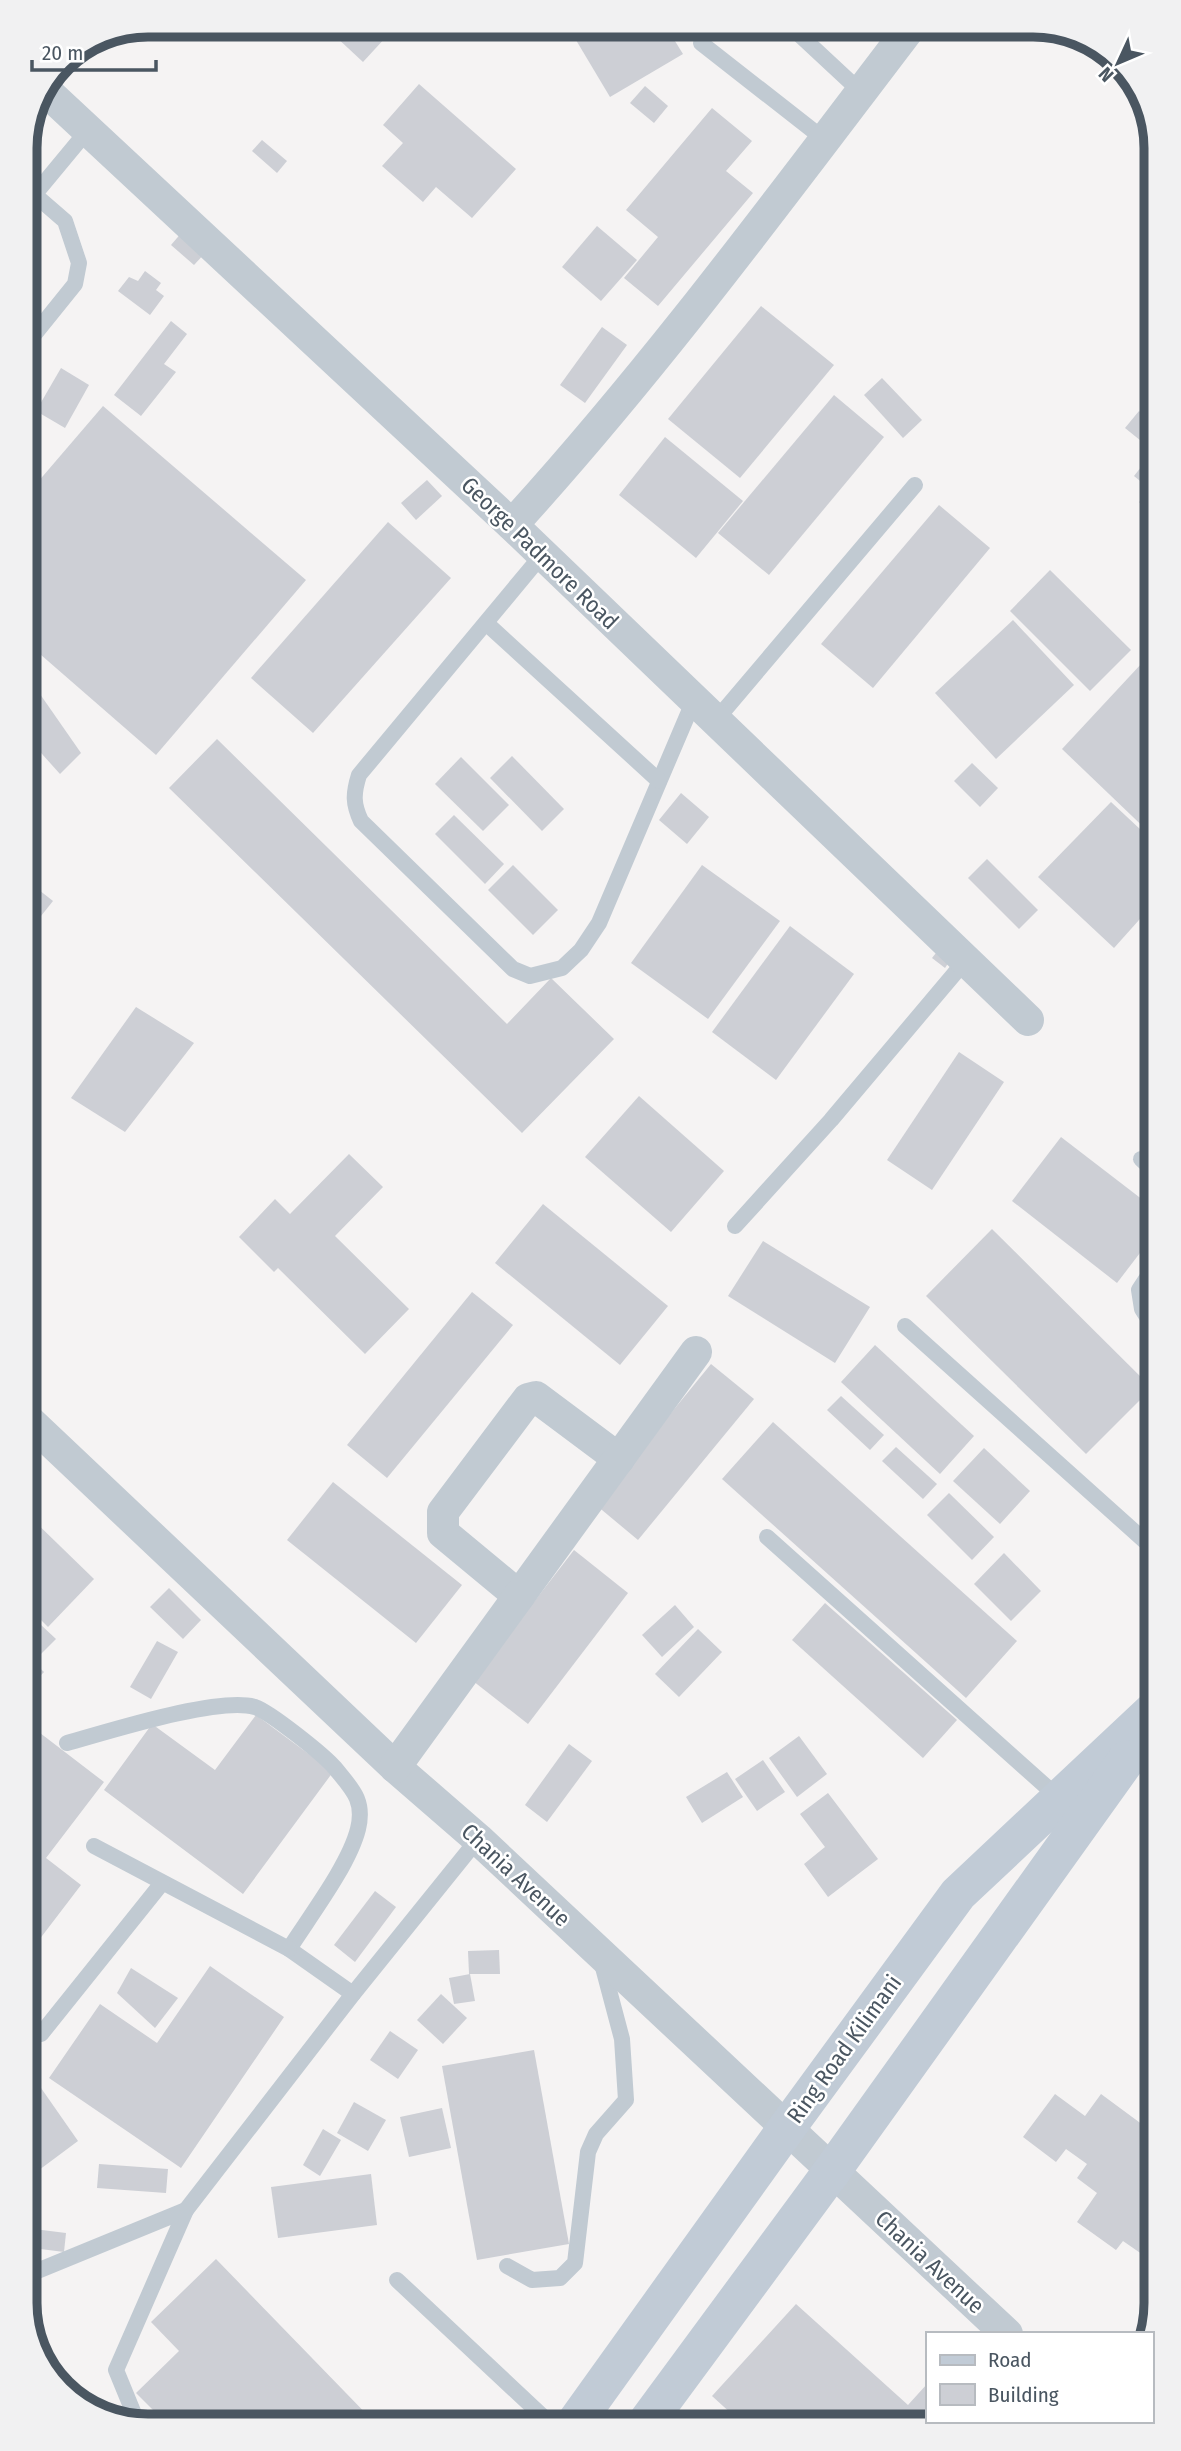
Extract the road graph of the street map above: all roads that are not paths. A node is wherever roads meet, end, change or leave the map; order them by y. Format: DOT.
graph roads {
  1 [pos="802,37"];
  2 [pos="903,37"];
  3 [pos="701,43"];
  4 [pos="861,92"];
  5 [pos="50,95"];
  6 [pos="88,130"];
  7 [pos="825,140"];
  8 [pos="37,192"];
  9 [pos="37,205"];
  10 [pos="37,331"];
  11 [pos="915,485"];
  12 [pos="512,525"];
  13 [pos="542,555"];
  14 [pos="486,623"];
  15 [pos="705,710"];
  16 [pos="659,781"];
  17 [pos="966,960"];
  18 [pos="1028,1020"];
  19 [pos="1141,1159"];
  20 [pos="1144,1162"];
  21 [pos="735,1226"];
  22 [pos="1144,1283"];
  23 [pos="1144,1312"];
  24 [pos="905,1326"];
  25 [pos="696,1352"];
  26 [pos="37,1428"];
  27 [pos="619,1459"];
  28 [pos="767,1537"];
  29 [pos="1144,1539"];
  30 [pos="519,1596"];
  31 [pos="1144,1720"];
  32 [pos="1144,1735"];
  33 [pos="67,1743"];
  34 [pos="395,1767"];
  35 [pos="1060,1799"];
  36 [pos="478,1839"];
  37 [pos="94,1846"];
  38 [pos="162,1883"];
  39 [pos="289,1949"];
  40 [pos="598,1951"];
  41 [pos="353,1994"];
  42 [pos="41,2034"];
  43 [pos="786,2129"];
  44 [pos="832,2171"];
  45 [pos="186,2210"];
  46 [pos="507,2266"];
  47 [pos="37,2271"];
  48 [pos="397,2280"];
  49 [pos="1005,2332"];
  50 [pos="134,2413"];
  51 [pos="540,2414"];
  52 [pos="582,2414"];
  53 [pos="653,2414"];
  1 -- 4 [label="lane"];
  2 -- 4 [label="street"];
  3 -- 7 [label="lane"];
  4 -- 7 [label="street"];
  5 -- 6 [label="street, George Padmore Road"];
  6 -- 8 [label="lane"];
  6 -- 12 [label="street, George Padmore Road"];
  7 -- 12 [label="street"];
  9 -- 10 [label="lane"];
  11 -- 15 [label="lane"];
  12 -- 13 [label="street, George Padmore Road"];
  13 -- 14 [label="lane"];
  13 -- 15 [label="street, George Padmore Road"];
  14 -- 16 [label="lane"];
  14 -- 16 [label="lane"];
  15 -- 16 [label="lane"];
  15 -- 17 [label="street, George Padmore Road"];
  17 -- 18 [label="street, George Padmore Road"];
  17 -- 21 [label="lane"];
  19 -- 20 [label="lane"];
  22 -- 23 [label="lane"];
  24 -- 29 [label="lane"];
  25 -- 27 [label="street"];
  26 -- 34 [label="street, Chania Avenue"];
  27 -- 30 [label="street"];
  27 -- 30 [label="street"];
  28 -- 35 [label="lane"];
  30 -- 34 [label="street"];
  31 -- 35 [label="main road, Ring Road Kilimani"];
  32 -- 44 [label="main road"];
  33 -- 39 [label="lane"];
  34 -- 36 [label="street, Chania Avenue"];
  35 -- 43 [label="main road, Ring Road Kilimani"];
  36 -- 40 [label="street, Chania Avenue"];
  36 -- 41 [label="lane"];
  37 -- 38 [label="lane"];
  38 -- 39 [label="lane"];
  38 -- 42 [label="lane"];
  39 -- 41 [label="lane"];
  40 -- 43 [label="street, Chania Avenue"];
  40 -- 46 [label="lane"];
  41 -- 45 [label="lane"];
  43 -- 44 [label="street, Chania Avenue"];
  43 -- 52 [label="main road, Ring Road Kilimani"];
  44 -- 49 [label="street, Chania Avenue"];
  44 -- 53 [label="main road"];
  45 -- 47 [label="lane"];
  45 -- 50 [label="lane"];
  48 -- 51 [label="lane"];
}
